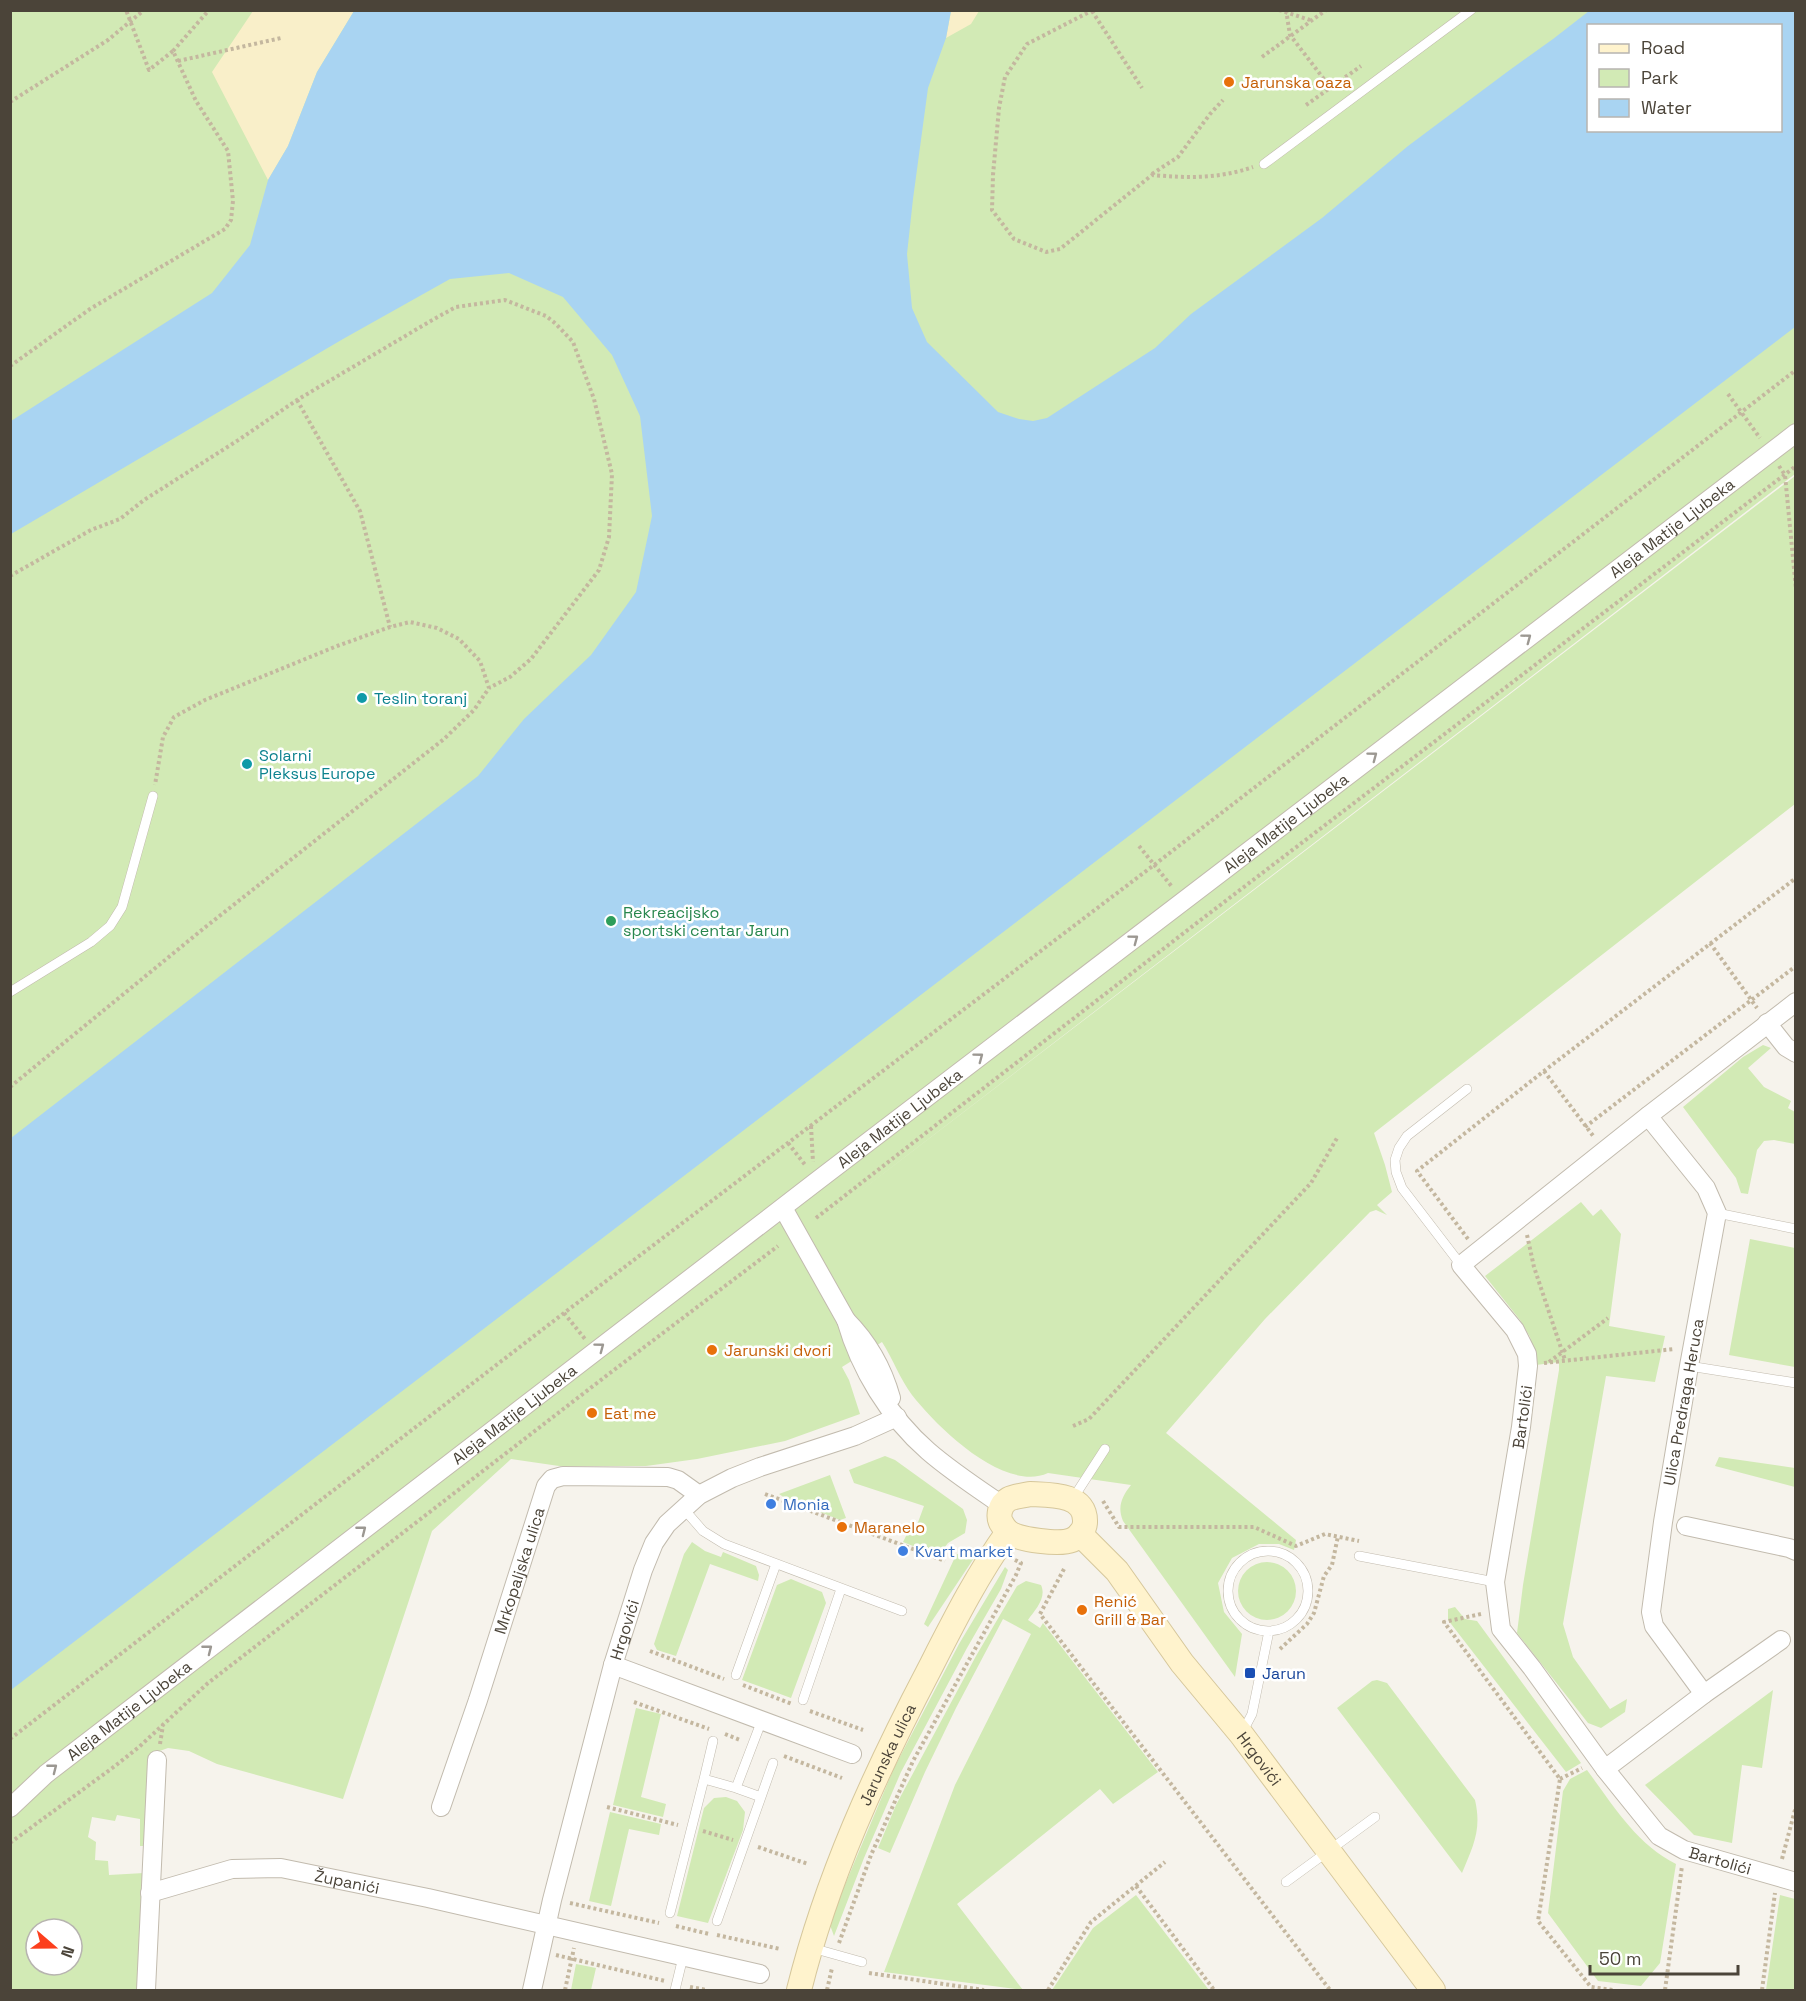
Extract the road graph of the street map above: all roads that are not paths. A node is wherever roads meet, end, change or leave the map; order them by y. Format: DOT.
graph roads {
  1 [pos="1471,10"];
  2 [pos="1264,164"];
  3 [pos="1796,433"];
  4 [pos="153,796"];
  5 [pos="10,992"];
  6 [pos="1796,1002"];
  7 [pos="1767,1023"];
  8 [pos="1796,1053"];
  9 [pos="1467,1089"];
  10 [pos="1648,1116"];
  11 [pos="783,1208"];
  12 [pos="1717,1213"];
  13 [pos="1796,1229"];
  14 [pos="1461,1265"];
  15 [pos="1689,1366"];
  16 [pos="1796,1383"];
  17 [pos="897,1417"];
  18 [pos="1105,1449"];
  19 [pos="699,1495"];
  20 [pos="1072,1500"];
  21 [pos="1002,1505"];
  22 [pos="683,1508"];
  23 [pos="1686,1526"];
  24 [pos="1008,1532"];
  25 [pos="1080,1534"];
  26 [pos="1796,1551"];
  27 [pos="1359,1556"];
  28 [pos="776,1564"];
  29 [pos="1496,1582"];
  30 [pos="841,1589"];
  31 [pos="902,1611"];
  32 [pos="1269,1631"];
  33 [pos="1781,1640"];
  34 [pos="613,1665"];
  35 [pos="734,1680"];
  36 [pos="1704,1694"];
  37 [pos="802,1705"];
  38 [pos="762,1720"];
  39 [pos="1241,1734"];
  40 [pos="713,1742"];
  41 [pos="852,1754"];
  42 [pos="157,1760"];
  43 [pos="773,1763"];
  44 [pos="1597,1767"];
  45 [pos="704,1779"];
  46 [pos="736,1788"];
  47 [pos="761,1797"];
  48 [pos="441,1807"];
  49 [pos="10,1808"];
  50 [pos="1376,1817"];
  51 [pos="1329,1852"];
  52 [pos="1286,1882"];
  53 [pos="1796,1882"];
  54 [pos="150,1893"];
  55 [pos="670,1913"];
  56 [pos="717,1921"];
  57 [pos="546,1926"];
  58 [pos="810,1948"];
  59 [pos="683,1957"];
  60 [pos="860,1967"];
  61 [pos="760,1974"];
  62 [pos="676,1987"];
  63 [pos="146,1990"];
  64 [pos="532,1990"];
  65 [pos="799,1990"];
  66 [pos="1432,1990"];
  1 -- 2 [label="lane"];
  11 -- 3 [label="street, Aleja Matije Ljubeka, one-way"];
  4 -- 5 [label="lane"];
  6 -- 7 [label="street"];
  7 -- 8 [label="street"];
  7 -- 10 [label="street"];
  9 -- 14 [label="lane"];
  10 -- 12 [label="street"];
  10 -- 14 [label="street"];
  11 -- 17 [label="street"];
  49 -- 11 [label="street, Aleja Matije Ljubeka, one-way"];
  12 -- 13 [label="lane"];
  12 -- 15 [label="street, Ulica Predraga Heruca"];
  14 -- 29 [label="street, Bartolići"];
  15 -- 16 [label="lane"];
  15 -- 36 [label="street, Ulica Predraga Heruca"];
  17 -- 19 [label="street, Hrgovići"];
  17 -- 21 [label="street"];
  18 -- 20 [label="lane"];
  19 -- 22 [label="street, Hrgovići"];
  19 -- 48 [label="street, Mrkopaljska ulica"];
  20 -- 21 [label="street"];
  20 -- 25 [label="street"];
  21 -- 24 [label="street"];
  22 -- 28 [label="lane"];
  22 -- 34 [label="street, Hrgovići"];
  23 -- 26 [label="street"];
  24 -- 25 [label="street"];
  24 -- 58 [label="street, Jarunska ulica"];
  25 -- 39 [label="street, Hrgovići"];
  27 -- 29 [label="lane"];
  28 -- 30 [label="lane"];
  28 -- 35 [label="lane"];
  29 -- 44 [label="street, Bartolići"];
  30 -- 31 [label="lane"];
  30 -- 37 [label="lane"];
  32 -- 32 [label="lane"];
  32 -- 39 [label="lane"];
  33 -- 36 [label="street"];
  34 -- 38 [label="street, Jarunska ulica"];
  34 -- 57 [label="street, Hrgovići"];
  36 -- 44 [label="street"];
  38 -- 41 [label="street, Jarunska ulica"];
  38 -- 46 [label="lane"];
  39 -- 51 [label="street, Hrgovići"];
  40 -- 45 [label="lane"];
  42 -- 54 [label="street"];
  43 -- 47 [label="lane"];
  44 -- 53 [label="street, Bartolići"];
  45 -- 46 [label="lane"];
  45 -- 55 [label="lane"];
  46 -- 47 [label="lane"];
  47 -- 56 [label="lane"];
  50 -- 51 [label="lane"];
  51 -- 52 [label="lane"];
  51 -- 66 [label="street, Hrgovići"];
  54 -- 57 [label="street, Županići"];
  54 -- 63 [label="street"];
  57 -- 59 [label="street"];
  57 -- 64 [label="street, Hrgovići"];
  58 -- 60 [label="lane"];
  58 -- 65 [label="street, Jarunska ulica"];
  59 -- 61 [label="street"];
  59 -- 62 [label="lane"];
}
